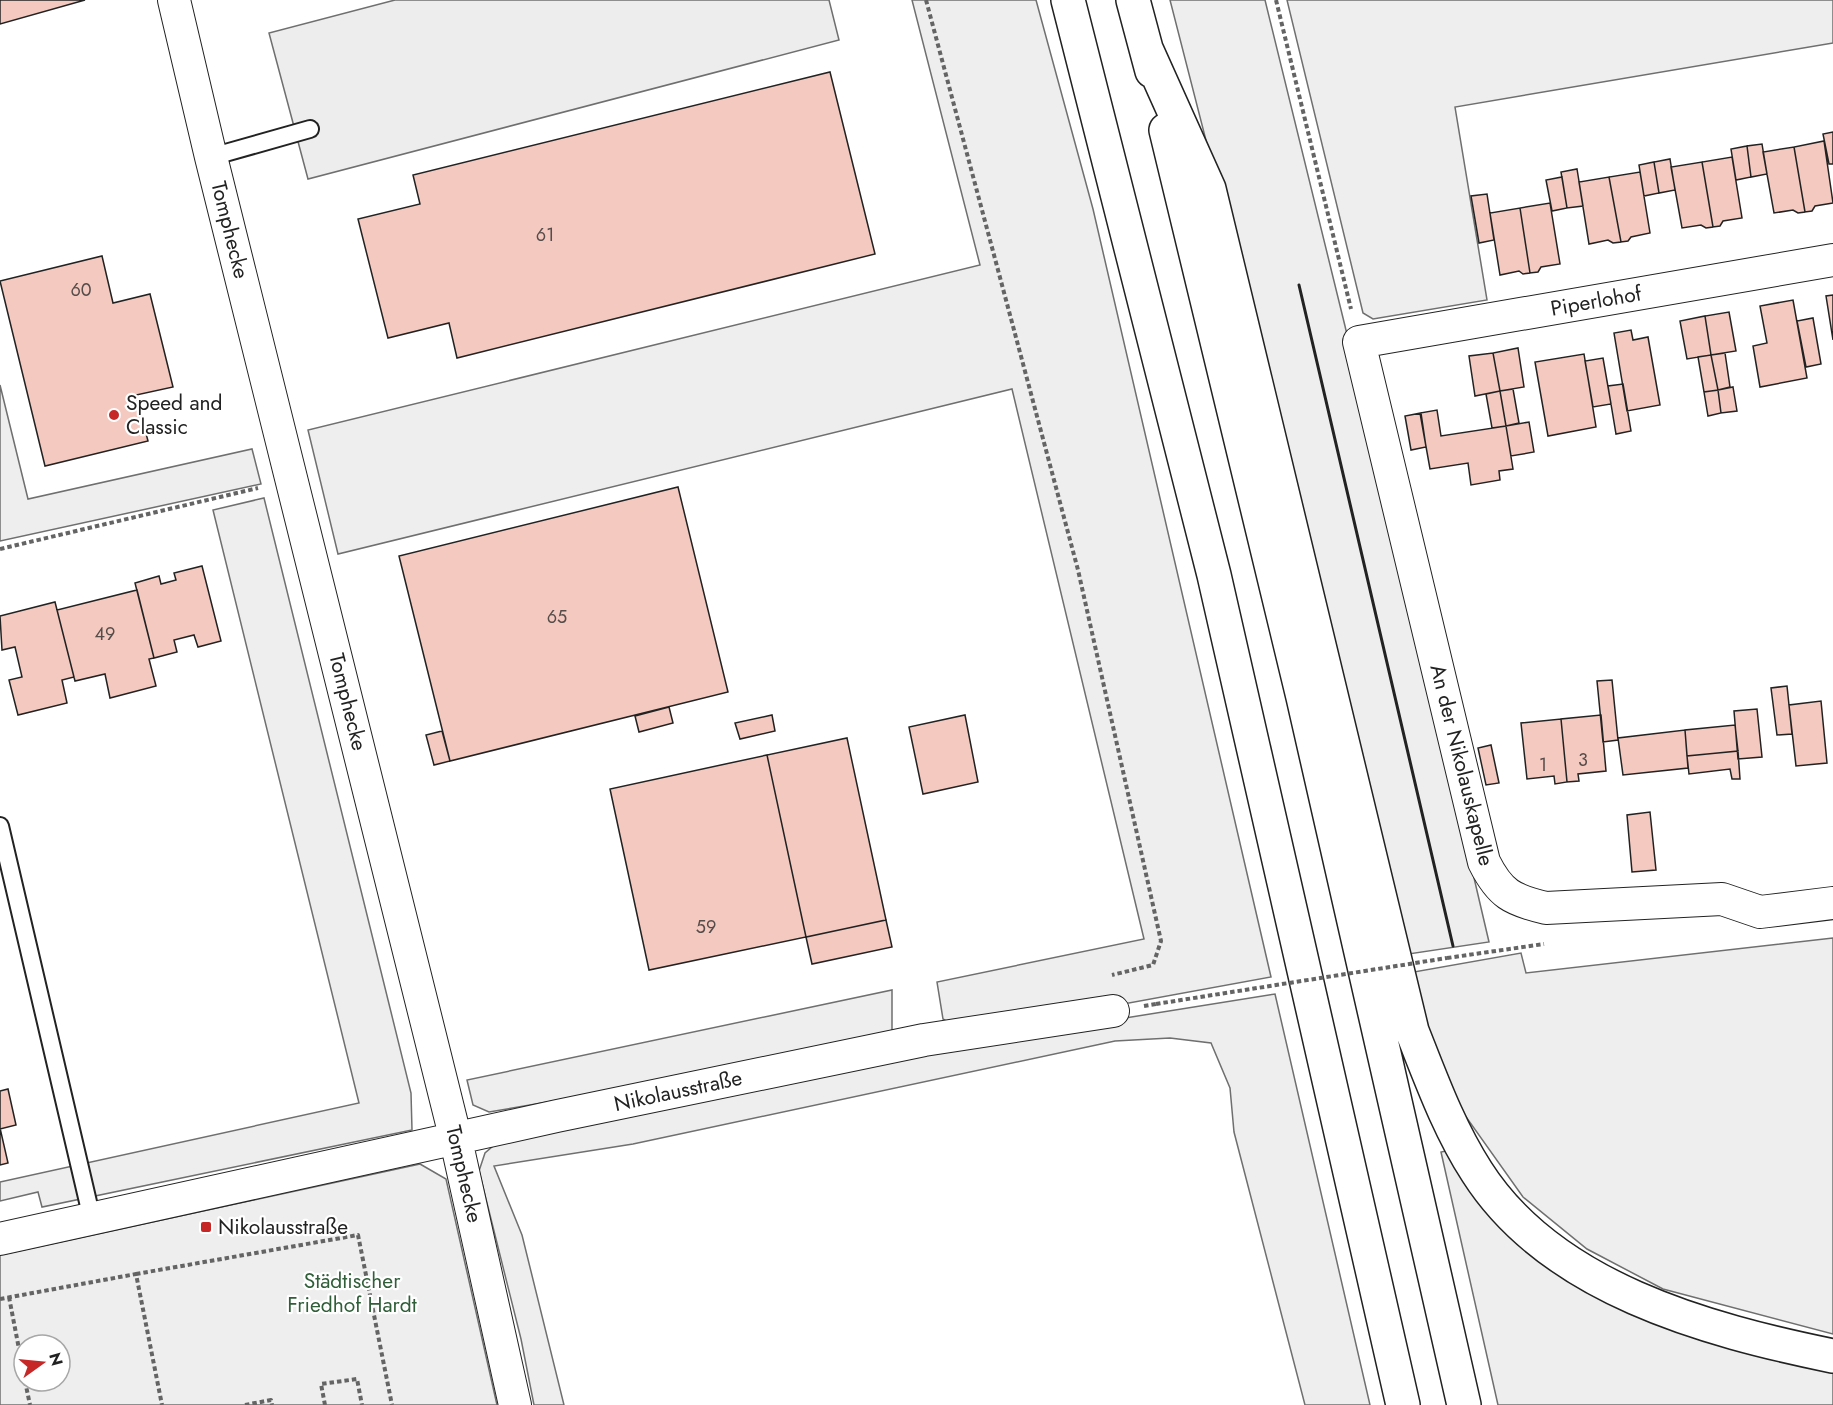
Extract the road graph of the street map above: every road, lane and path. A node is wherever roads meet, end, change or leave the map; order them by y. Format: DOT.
graph roads {
  1 [pos="174,0"];
  2 [pos="926,0"];
  3 [pos="1068,0"];
  4 [pos="1133,0"];
  5 [pos="1276,0"];
  6 [pos="1147,51"];
  7 [pos="310,129"];
  8 [pos="211,157"];
  9 [pos="1833,260"];
  10 [pos="1359,342"];
  11 [pos="293,479"];
  12 [pos="0,549"];
  13 [pos="0,826"];
  14 [pos="1833,903"];
  15 [pos="1447,958"];
  16 [pos="1107,977"];
  17 [pos="1156,1004"];
  18 [pos="1113,1011"];
  19 [pos="456,1140"];
  20 [pos="92,1219"];
  21 [pos="0,1239"];
  22 [pos="136,1274"];
  23 [pos="9,1297"];
  24 [pos="0,1299"];
  25 [pos="16,1333"];
  26 [pos="1833,1356"];
  27 [pos="162,1405"];
  28 [pos="245,1405"];
  29 [pos="272,1405"];
  30 [pos="325,1405"];
  31 [pos="362,1405"];
  32 [pos="392,1405"];
  33 [pos="515,1405"];
  34 [pos="1403,1405"];
  35 [pos="1464,1405"];
  1 -- 8 [label="street, Tomphecke"];
  2 -- 16 [label="path"];
  3 -- 34 [label="highway"];
  4 -- 6 [label="highway"];
  5 -- 10 [label="path"];
  6 -- 26 [label="highway"];
  6 -- 35 [label="highway"];
  7 -- 8 [label="lane"];
  8 -- 11 [label="street, Tomphecke"];
  9 -- 10 [label="street, Piperlohof"];
  10 -- 14 [label="street, An der Nikolauskapelle"];
  11 -- 12 [label="path"];
  11 -- 19 [label="street, Tomphecke"];
  13 -- 20 [label="lane"];
  15 -- 17 [label="path, bridge"];
  18 -- 19 [label="street, Nikolausstraße"];
  19 -- 20 [label="street, Nikolausstraße"];
  19 -- 33 [label="street, Tomphecke"];
  20 -- 21 [label="street, Nikolausstraße"];
  22 -- 23 [label="path"];
  22 -- 27 [label="path"];
  22 -- 32 [label="path"];
  23 -- 24 [label="path"];
  23 -- 25 [label="path"];
  28 -- 29 [label="path"];
  30 -- 31 [label="path"];
}
